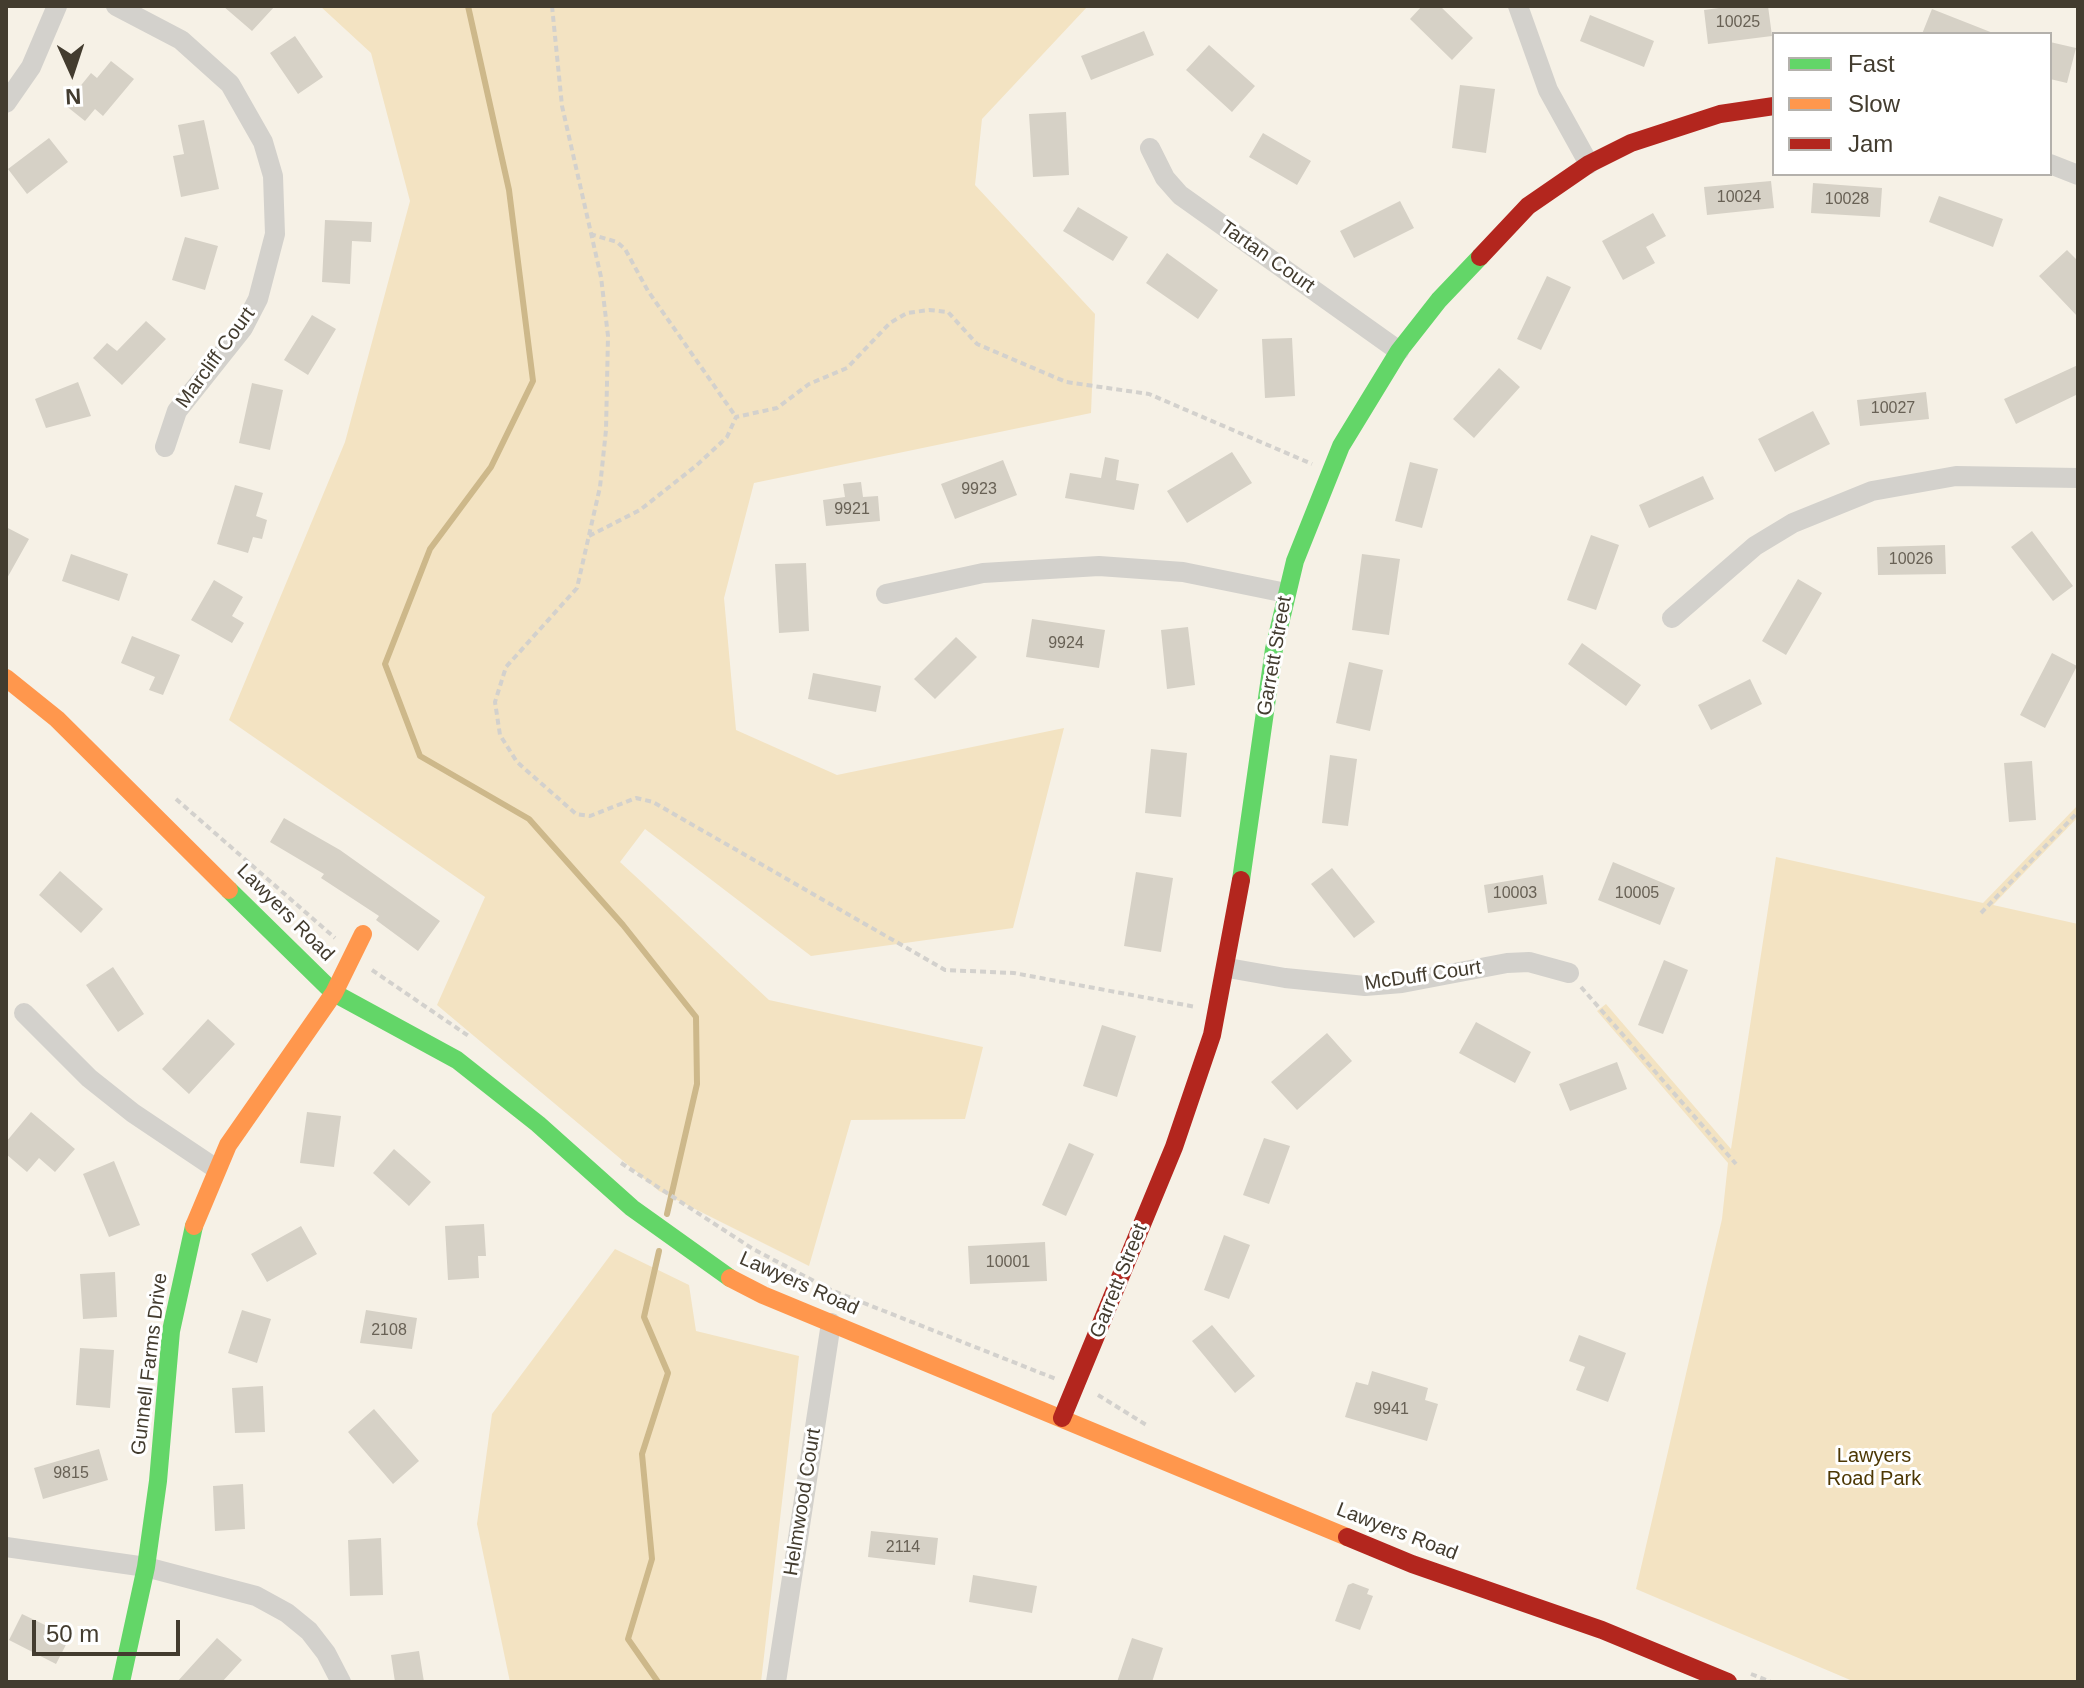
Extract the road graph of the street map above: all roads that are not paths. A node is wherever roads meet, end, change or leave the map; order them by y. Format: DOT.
graph roads {
  1 [pos="57,6"];
  2 [pos="116,6"];
  3 [pos="1518,6"];
  4 [pos="6,103"];
  5 [pos="1772,106"];
  6 [pos="1150,148"];
  7 [pos="1589,164"];
  8 [pos="2052,165"];
  9 [pos="2078,175"];
  10 [pos="1399,351"];
  11 [pos="165,447"];
  12 [pos="2078,478"];
  13 [pos="1286,593"];
  14 [pos="886,594"];
  15 [pos="1672,618"];
  16 [pos="6,678"];
  17 [pos="363,934"];
  18 [pos="1228,968"];
  19 [pos="1569,973"];
  20 [pos="334,993"];
  21 [pos="24,1013"];
  22 [pos="215,1168"];
  23 [pos="831,1323"];
  24 [pos="1062,1418"];
  25 [pos="6,1547"];
  26 [pos="146,1567"];
  27 [pos="121,1682"];
  28 [pos="341,1682"];
  29 [pos="776,1682"];
  30 [pos="1728,1682"];
  1 -- 4 [label="street"];
  2 -- 11 [label="street, Marcliff Court"];
  3 -- 7 [label="street"];
  5 -- 7 [label="street, Garrett Street"];
  6 -- 10 [label="street, Tartan Court"];
  7 -- 10 [label="street, Garrett Street"];
  8 -- 9 [label="street"];
  10 -- 13 [label="street, Garrett Street"];
  12 -- 15 [label="street"];
  13 -- 14 [label="street"];
  13 -- 18 [label="street, Garrett Street"];
  16 -- 20 [label="street, Lawyers Road"];
  17 -- 20 [label="street, Gunnell Farms Drive"];
  18 -- 19 [label="street, McDuff Court"];
  18 -- 24 [label="street, Garrett Street"];
  20 -- 22 [label="street, Gunnell Farms Drive"];
  20 -- 23 [label="street, Lawyers Road"];
  21 -- 22 [label="street"];
  22 -- 26 [label="street, Gunnell Farms Drive"];
  23 -- 24 [label="street, Lawyers Road"];
  23 -- 29 [label="street, Helmwood Court"];
  24 -- 30 [label="street, Lawyers Road"];
  25 -- 26 [label="street"];
  26 -- 27 [label="street, Gunnell Farms Drive"];
  26 -- 28 [label="street"];
}
